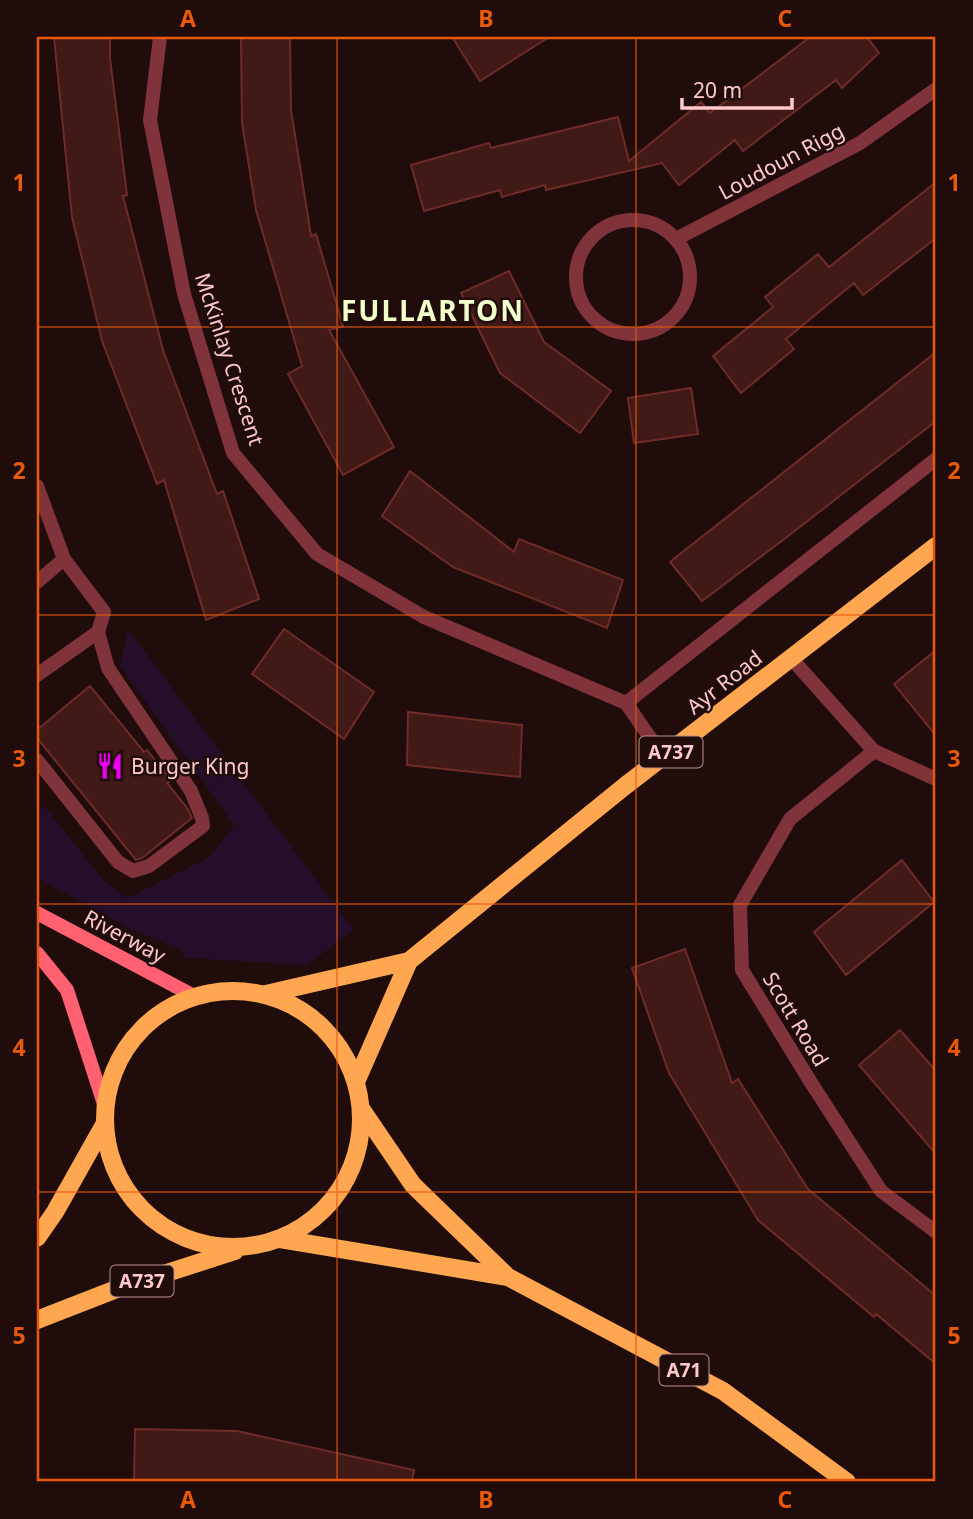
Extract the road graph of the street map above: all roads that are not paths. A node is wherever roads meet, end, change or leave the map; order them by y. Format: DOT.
graph roads {
  1 [pos="160,37"];
  2 [pos="936,89"];
  3 [pos="676,239"];
  4 [pos="936,460"];
  5 [pos="37,486"];
  6 [pos="936,546"];
  7 [pos="64,559"];
  8 [pos="37,582"];
  9 [pos="98,632"];
  10 [pos="792,658"];
  11 [pos="37,674"];
  12 [pos="626,704"];
  13 [pos="874,751"];
  14 [pos="664,758"];
  15 [pos="37,760"];
  16 [pos="936,779"];
  17 [pos="37,913"];
  18 [pos="37,953"];
  19 [pos="410,961"];
  20 [pos="265,994"];
  21 [pos="194,996"];
  22 [pos="356,1082"];
  23 [pos="362,1110"];
  24 [pos="105,1116"];
  25 [pos="936,1232"];
  26 [pos="37,1238"];
  27 [pos="281,1239"];
  28 [pos="249,1247"];
  29 [pos="508,1277"];
  30 [pos="37,1320"];
  31 [pos="847,1482"];
  1 -- 12 [label="street, McKinlay Crescent"];
  2 -- 3 [label="street, Loudoun Rigg"];
  3 -- 3 [label="street"];
  4 -- 12 [label="street, Ayr Road"];
  5 -- 7 [label="street"];
  6 -- 10 [label="main road, Ayr Road / A737"];
  7 -- 8 [label="street"];
  7 -- 9 [label="street"];
  9 -- 11 [label="street"];
  9 -- 15 [label="street"];
  10 -- 13 [label="street"];
  10 -- 14 [label="main road, Ayr Road / A737"];
  12 -- 14 [label="street"];
  13 -- 16 [label="street"];
  13 -- 25 [label="street, Scott Road"];
  14 -- 19 [label="main road, Ayr Road / A737"];
  17 -- 21 [label="street, Riverway"];
  18 -- 24 [label="street"];
  19 -- 20 [label="main road, A737"];
  19 -- 22 [label="main road, A737"];
  20 -- 21 [label="main road"];
  20 -- 22 [label="main road"];
  21 -- 24 [label="main road"];
  22 -- 23 [label="main road"];
  23 -- 27 [label="main road"];
  23 -- 29 [label="main road, A71"];
  24 -- 26 [label="main road"];
  24 -- 28 [label="main road"];
  27 -- 28 [label="main road"];
  27 -- 29 [label="main road, A71"];
  28 -- 30 [label="main road, A737"];
  29 -- 31 [label="main road, A71"];
}
